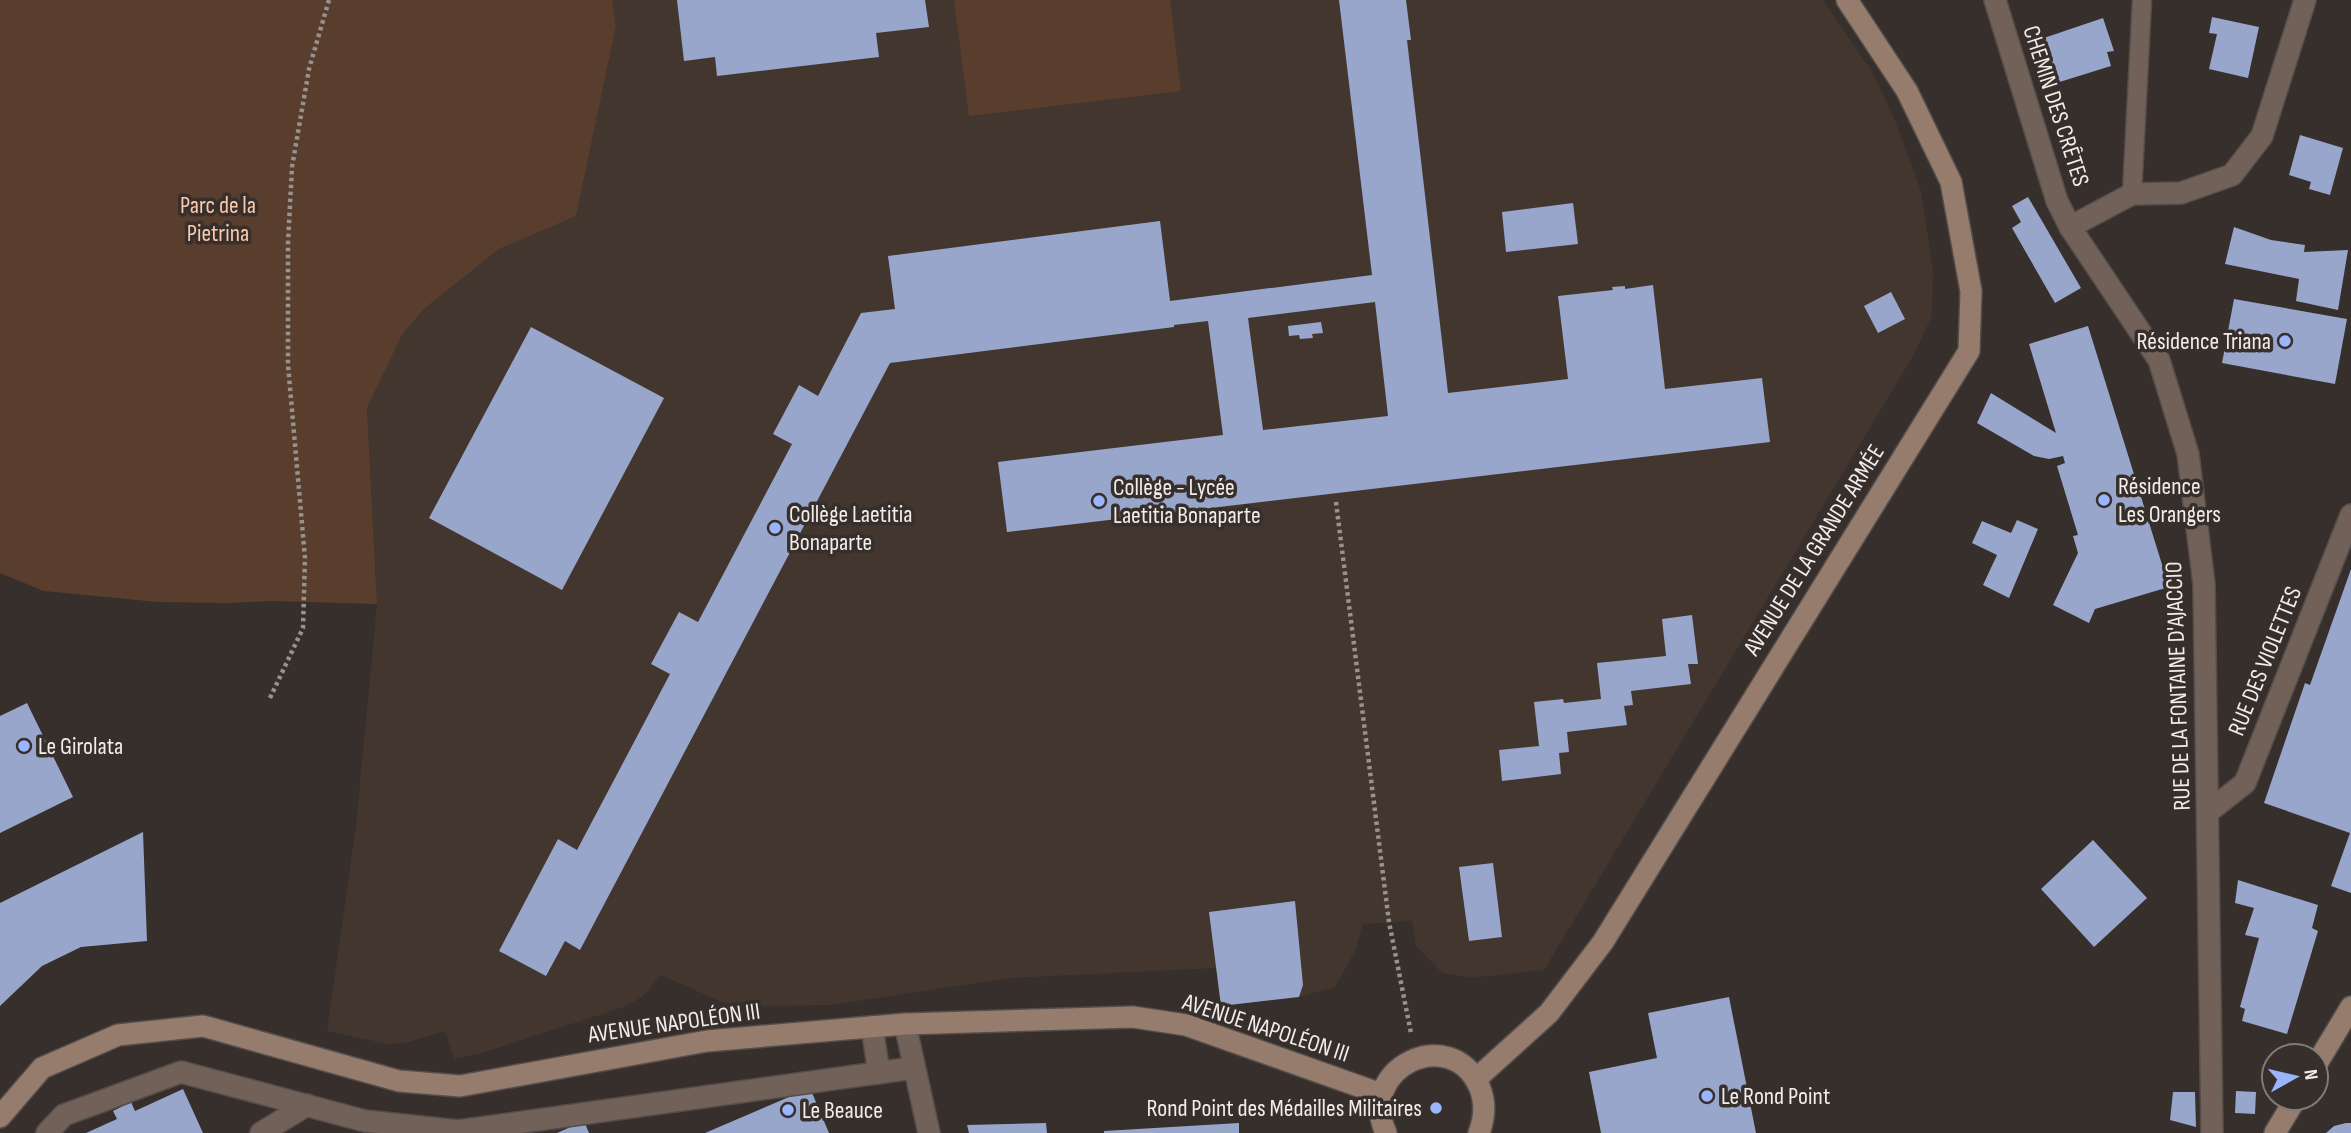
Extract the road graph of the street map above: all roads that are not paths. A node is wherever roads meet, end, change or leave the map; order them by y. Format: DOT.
graph roads {
  1 [pos="1847,0"];
  2 [pos="1994,0"];
  3 [pos="2142,0"];
  4 [pos="2305,0"];
  5 [pos="2132,194"];
  6 [pos="2070,227"];
  7 [pos="2351,515"];
  8 [pos="2208,812"];
  9 [pos="2351,1007"];
  10 [pos="905,1024"];
  11 [pos="872,1027"];
  12 [pos="2330,1042"];
  13 [pos="913,1068"];
  14 [pos="879,1073"];
  15 [pos="1476,1079"];
  16 [pos="1381,1094"];
  17 [pos="307,1105"];
  18 [pos="2288,1112"];
  19 [pos="0,1117"];
  20 [pos="47,1133"];
  21 [pos="261,1133"];
  22 [pos="929,1133"];
  23 [pos="1386,1133"];
  24 [pos="1479,1133"];
  25 [pos="2212,1133"];
  26 [pos="2275,1133"];
  1 -- 15 [label="main road, AVENUE DE LA GRANDE ARMÉE"];
  2 -- 6 [label="street, CHEMIN DES CRÊTES"];
  3 -- 5 [label="lane"];
  4 -- 5 [label="street"];
  5 -- 6 [label="street"];
  6 -- 8 [label="street, RUE DE LA FONTAINE D'AJACCIO"];
  7 -- 8 [label="street, RUE DES VIOLETTES"];
  8 -- 25 [label="street, RUE DE LA FONTAINE D'AJACCIO"];
  9 -- 12 [label="main road"];
  10 -- 11 [label="main road, AVENUE NAPOLÉON III"];
  10 -- 13 [label="street"];
  10 -- 16 [label="main road, AVENUE NAPOLÉON III"];
  11 -- 14 [label="street"];
  11 -- 19 [label="main road, AVENUE NAPOLÉON III"];
  13 -- 14 [label="street"];
  13 -- 22 [label="street"];
  14 -- 17 [label="street"];
  15 -- 16 [label="main road"];
  15 -- 24 [label="main road"];
  16 -- 23 [label="main road"];
  17 -- 20 [label="street"];
  17 -- 21 [label="street"];
  18 -- 26 [label="main road"];
}
